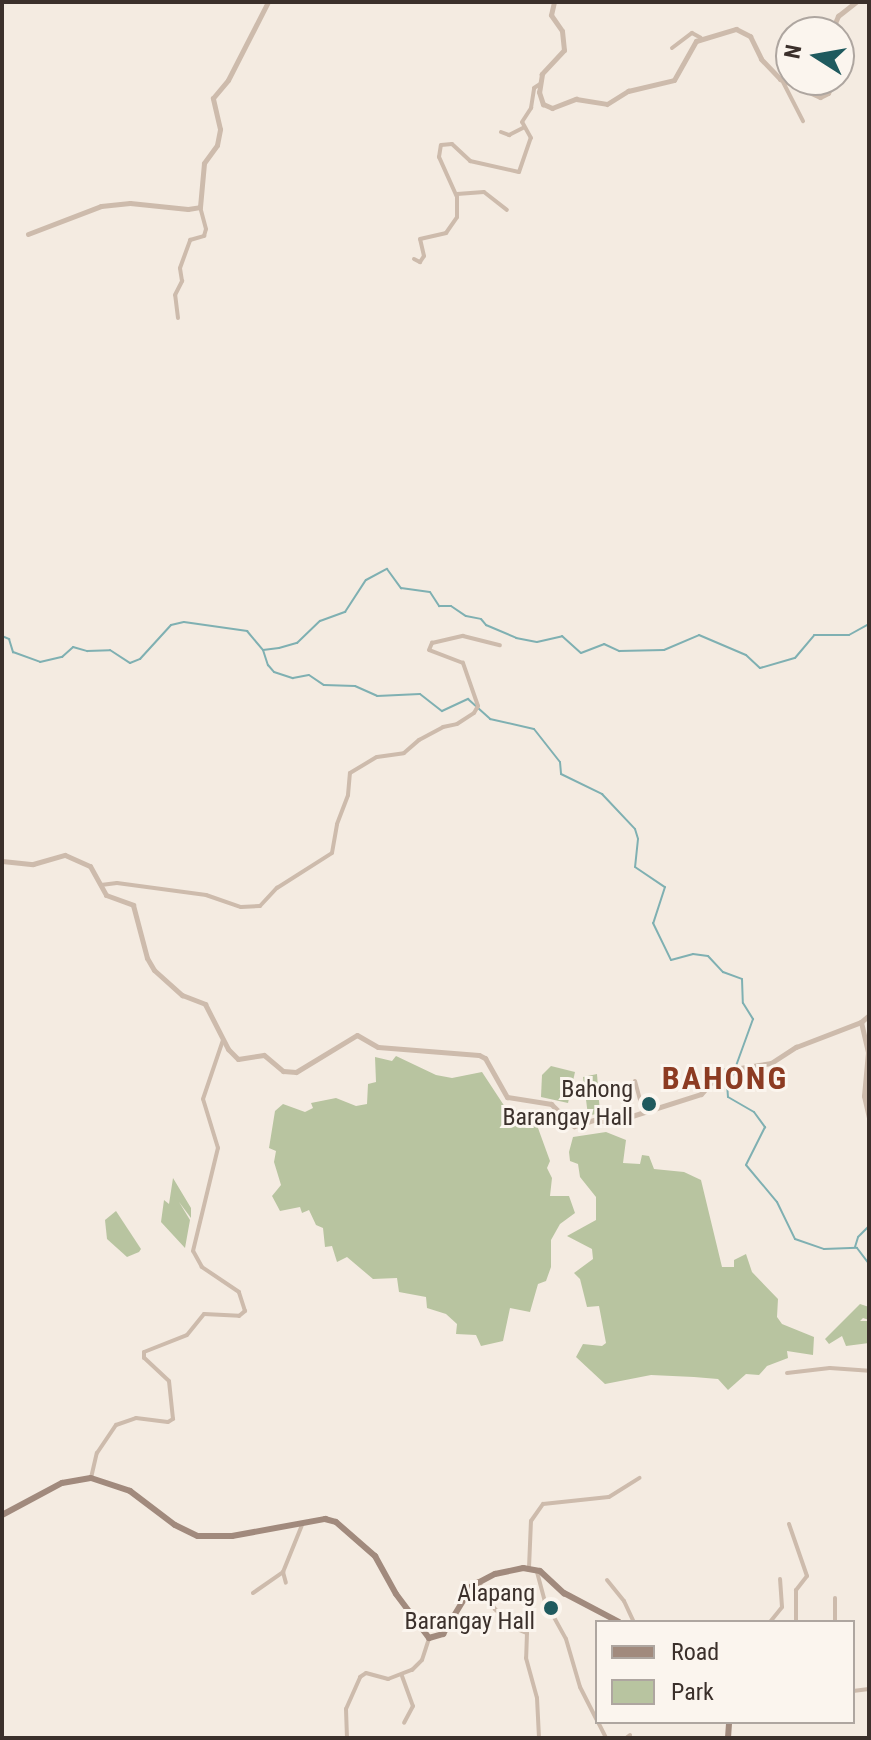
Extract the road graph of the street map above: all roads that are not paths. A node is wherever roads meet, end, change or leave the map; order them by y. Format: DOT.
graph roads {
  1 [pos="268,2"];
  2 [pos="554,2"];
  3 [pos="856,2"];
  4 [pos="838,16"];
  5 [pos="701,38"];
  6 [pos="672,48"];
  7 [pos="775,74"];
  8 [pos="540,84"];
  9 [pos="790,96"];
  10 [pos="803,121"];
  11 [pos="523,128"];
  12 [pos="501,132"];
  13 [pos="457,194"];
  14 [pos="200,207"];
  15 [pos="507,210"];
  16 [pos="28,234"];
  17 [pos="414,259"];
  18 [pos="178,318"];
  19 [pos="500,645"];
  20 [pos="2,861"];
  21 [pos="101,885"];
  22 [pos="869,1015"];
  23 [pos="861,1022"];
  24 [pos="223,1040"];
  25 [pos="635,1081"];
  26 [pos="643,1111"];
  27 [pos="869,1118"];
  28 [pos="869,1371"];
  29 [pos="787,1373"];
  30 [pos="91,1478"];
  31 [pos="640,1478"];
  32 [pos="2,1515"];
  33 [pos="789,1524"];
  34 [pos="302,1525"];
  35 [pos="532,1569"];
  36 [pos="283,1572"];
  37 [pos="780,1579"];
  38 [pos="607,1580"];
  39 [pos="478,1581"];
  40 [pos="286,1583"];
  41 [pos="253,1593"];
  42 [pos="835,1598"];
  43 [pos="615,1620"];
  44 [pos="633,1620"];
  45 [pos="772,1620"];
  46 [pos="796,1620"];
  47 [pos="835,1620"];
  48 [pos="429,1638"];
  49 [pos="402,1676"];
  50 [pos="595,1715"];
  51 [pos="404,1723"];
  52 [pos="347,1738"];
  53 [pos="539,1738"];
  1 -- 14 [label="street"];
  2 -- 8 [label="street"];
  3 -- 4 [label="street"];
  5 -- 6 [label="street"];
  5 -- 7 [label="street"];
  5 -- 8 [label="street"];
  8 -- 11 [label="street"];
  9 -- 10 [label="street"];
  11 -- 12 [label="street"];
  11 -- 13 [label="street"];
  13 -- 15 [label="street"];
  13 -- 17 [label="street"];
  14 -- 16 [label="street"];
  14 -- 18 [label="street"];
  19 -- 21 [label="street"];
  20 -- 21 [label="street"];
  21 -- 24 [label="street"];
  22 -- 23 [label="street"];
  23 -- 26 [label="street"];
  23 -- 27 [label="street"];
  24 -- 26 [label="street"];
  24 -- 30 [label="street"];
  25 -- 26 [label="street"];
  28 -- 29 [label="street"];
  30 -- 32 [label="main road"];
  30 -- 34 [label="main road"];
  31 -- 35 [label="street"];
  33 -- 46 [label="street"];
  34 -- 36 [label="street"];
  34 -- 48 [label="main road"];
  35 -- 39 [label="main road"];
  35 -- 43 [label="main road"];
  35 -- 50 [label="street"];
  36 -- 40 [label="street"];
  36 -- 41 [label="street"];
  37 -- 45 [label="street"];
  38 -- 44 [label="street"];
  39 -- 48 [label="main road"];
  39 -- 53 [label="street"];
  42 -- 47 [label="street"];
  48 -- 49 [label="street"];
  49 -- 51 [label="street"];
  49 -- 52 [label="street"];
}
